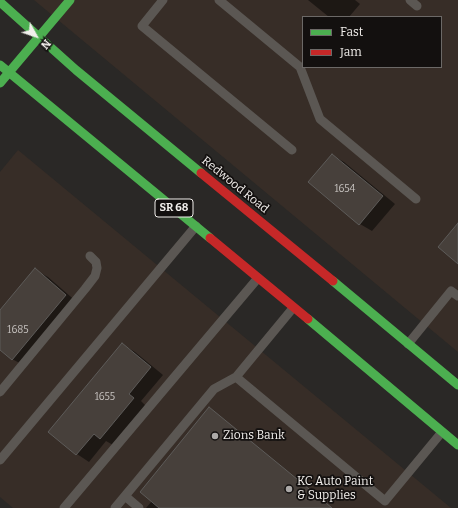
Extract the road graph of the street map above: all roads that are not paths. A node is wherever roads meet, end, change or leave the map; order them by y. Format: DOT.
graph roads {
  1 [pos="70,0"];
  2 [pos="163,0"];
  3 [pos="219,0"];
  4 [pos="0,2"];
  5 [pos="39,37"];
  6 [pos="0,65"];
  7 [pos="9,73"];
  8 [pos="0,83"];
  9 [pos="292,150"];
  10 [pos="416,200"];
  11 [pos="196,226"];
  12 [pos="90,256"];
  13 [pos="258,278"];
  14 [pos="458,296"];
  15 [pos="293,308"];
  16 [pos="408,344"];
  17 [pos="236,377"];
  18 [pos="458,385"];
  19 [pos="0,392"];
  20 [pos="442,432"];
  21 [pos="458,445"];
  22 [pos="0,460"];
  23 [pos="125,496"];
  24 [pos="64,508"];
  25 [pos="115,508"];
  26 [pos="140,508"];
  1 -- 5 [label="main road"];
  2 -- 9 [label="lane"];
  3 -- 10 [label="lane"];
  4 -- 5 [label="main road, Redwood Road"];
  5 -- 7 [label="main road"];
  5 -- 16 [label="main road, Redwood Road"];
  6 -- 7 [label="main road, SR 68"];
  7 -- 8 [label="main road"];
  7 -- 11 [label="main road, SR 68"];
  11 -- 13 [label="main road, SR 68"];
  11 -- 22 [label="lane"];
  12 -- 19 [label="lane"];
  13 -- 15 [label="main road, SR 68"];
  13 -- 24 [label="lane"];
  14 -- 16 [label="lane"];
  15 -- 17 [label="lane"];
  15 -- 20 [label="main road, SR 68"];
  16 -- 18 [label="main road, Redwood Road"];
  17 -- 20 [label="lane"];
  17 -- 23 [label="lane"];
  20 -- 21 [label="main road, SR 68"];
  23 -- 25 [label="lane"];
  23 -- 26 [label="lane"];
}
